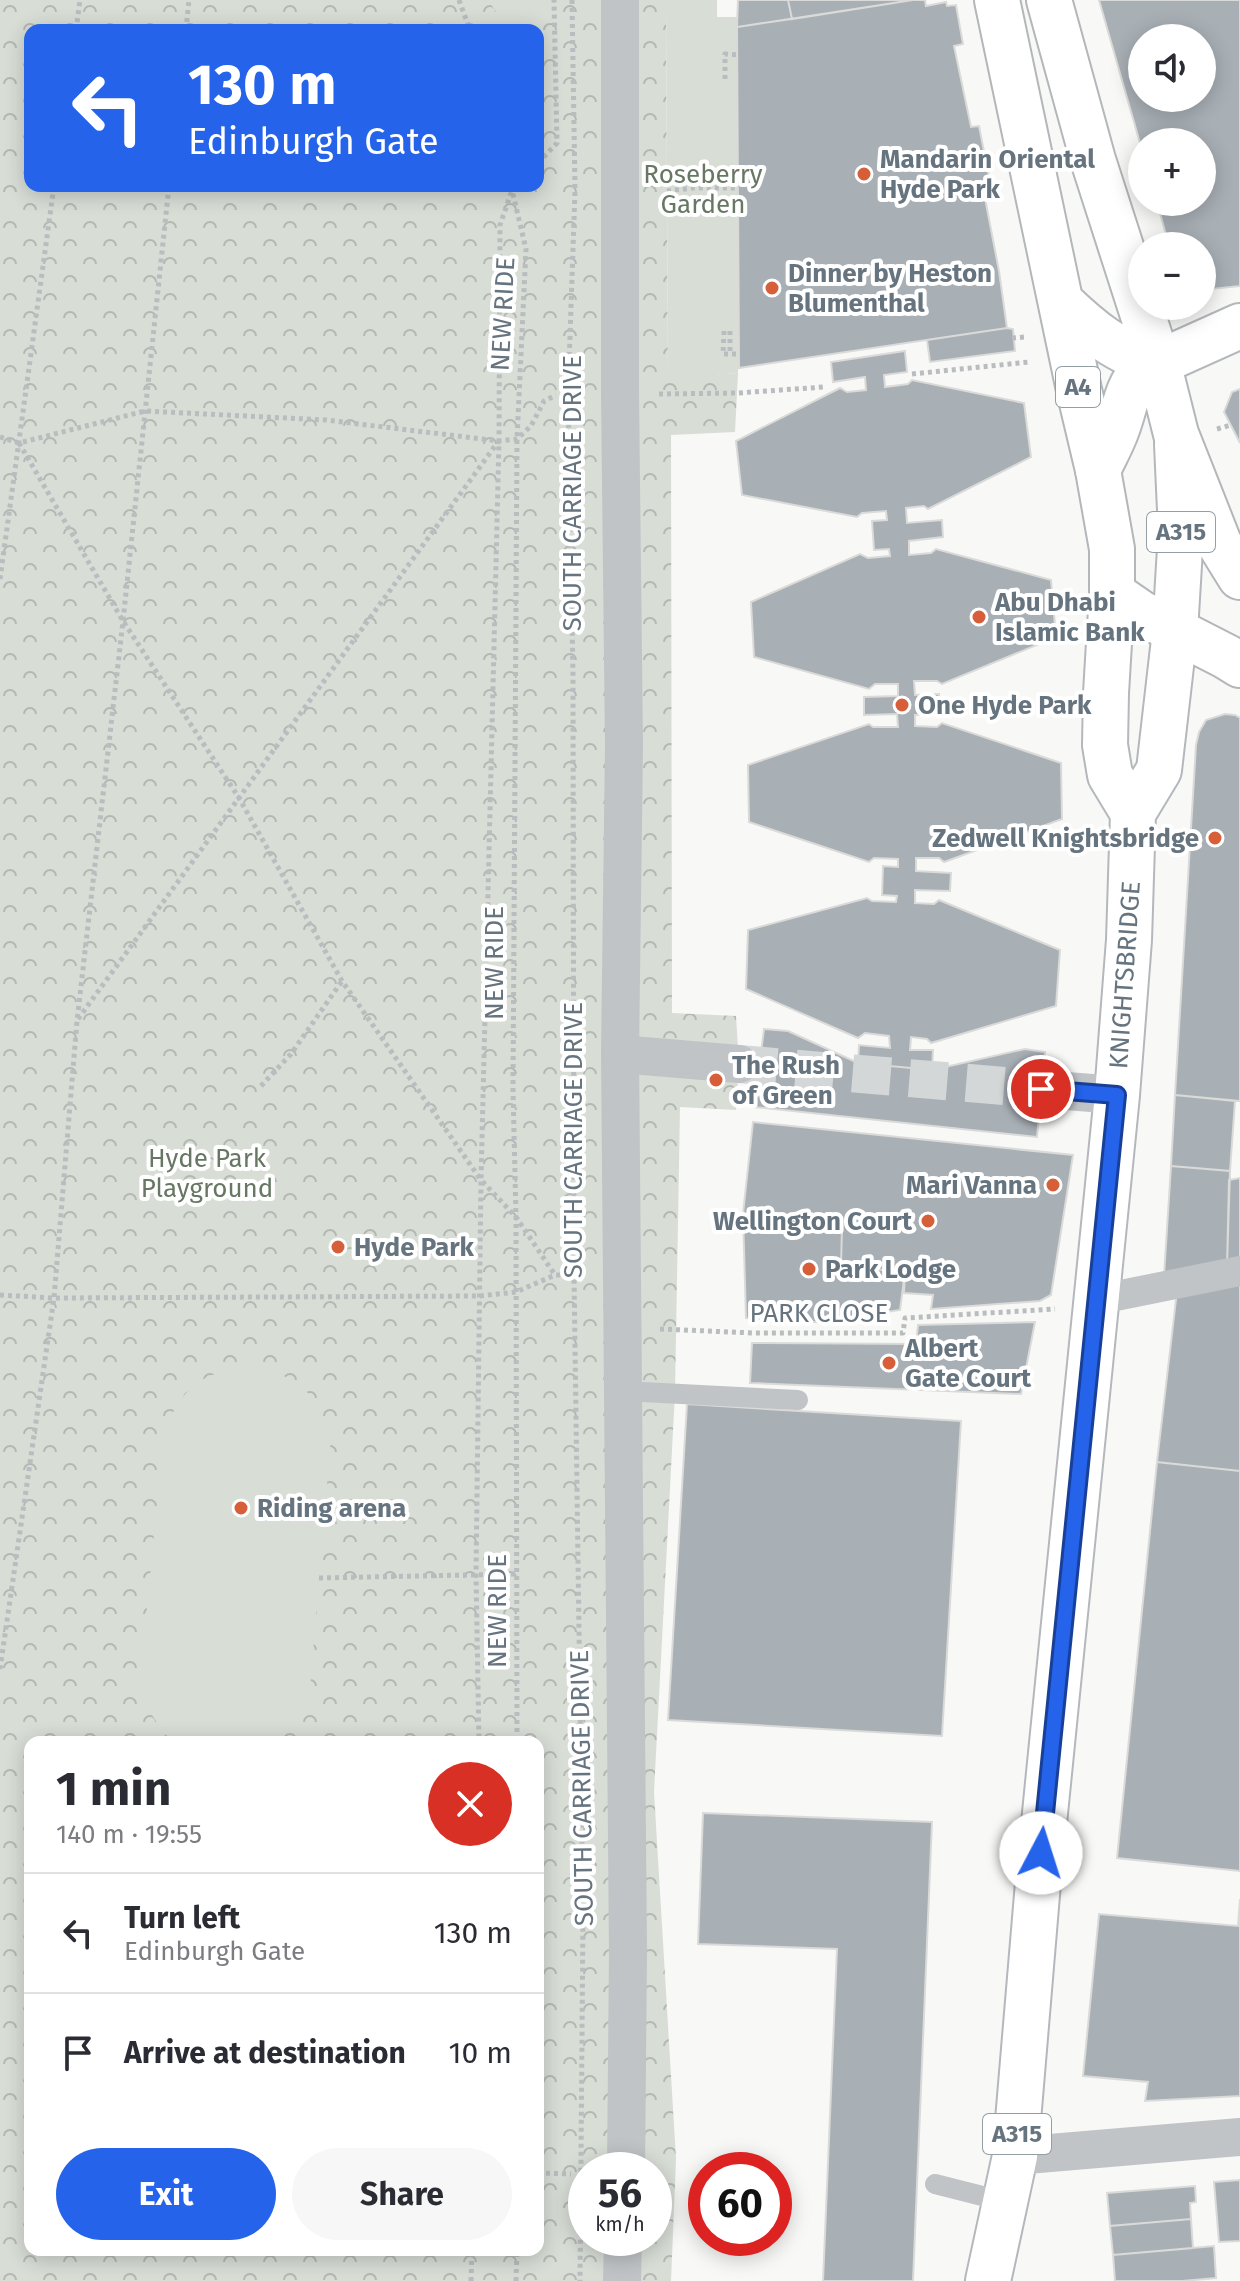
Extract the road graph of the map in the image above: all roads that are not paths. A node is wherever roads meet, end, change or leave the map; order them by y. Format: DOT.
graph roads {
  1 [pos="620,0"];
  2 [pos="997,0"];
  3 [pos="1049,0"];
  4 [pos="1061,302"];
  5 [pos="1240,326"];
  6 [pos="1158,362"];
  7 [pos="1176,434"];
  8 [pos="1098,470"];
  9 [pos="1240,577"];
  10 [pos="1112,593"];
  11 [pos="1175,631"];
  12 [pos="1240,665"];
  13 [pos="1133,813"];
  14 [pos="620,1054"];
  15 [pos="739,1064"];
  16 [pos="1041,1089"];
  17 [pos="1117,1095"];
  18 [pos="1240,1271"];
  19 [pos="1096,1300"];
  20 [pos="623,1391"];
  21 [pos="798,1400"];
  22 [pos="1240,2137"];
  23 [pos="626,2152"];
  24 [pos="1015,2156"];
  25 [pos="935,2184"];
  26 [pos="1006,2202"];
  27 [pos="623,2256"];
  28 [pos="622,2281"];
  29 [pos="988,2281"];
  1 -- 14 [label="street, SOUTH CARRIAGE DRIVE"];
  2 -- 4 [label="main road, A4"];
  3 -- 6 [label="main road, KNIGHTSBRIDGE"];
  4 -- 6 [label="main road"];
  4 -- 8 [label="main road, A4"];
  5 -- 6 [label="main road"];
  6 -- 7 [label="main road, KNIGHTSBRIDGE"];
  6 -- 8 [label="main road"];
  7 -- 9 [label="main road, KNIGHTSBRIDGE"];
  7 -- 11 [label="main road, KNIGHTSBRIDGE / A315"];
  8 -- 10 [label="main road, A4"];
  10 -- 11 [label="main road"];
  10 -- 13 [label="main road"];
  11 -- 12 [label="main road"];
  11 -- 13 [label="main road, KNIGHTSBRIDGE / A315"];
  13 -- 17 [label="main road, KNIGHTSBRIDGE / A315"];
  14 -- 15 [label="street"];
  14 -- 20 [label="street, SOUTH CARRIAGE DRIVE"];
  16 -- 17 [label="street"];
  17 -- 19 [label="main road, KNIGHTSBRIDGE / A315"];
  18 -- 19 [label="street"];
  19 -- 24 [label="main road, KNIGHTSBRIDGE / A315"];
  20 -- 21 [label="lane"];
  20 -- 23 [label="street, SOUTH CARRIAGE DRIVE"];
  22 -- 24 [label="street"];
  24 -- 26 [label="main road, KNIGHTSBRIDGE / A315"];
  25 -- 26 [label="lane"];
  26 -- 29 [label="main road, KNIGHTSBRIDGE / A315"];
  27 -- 28 [label="street"];
}
